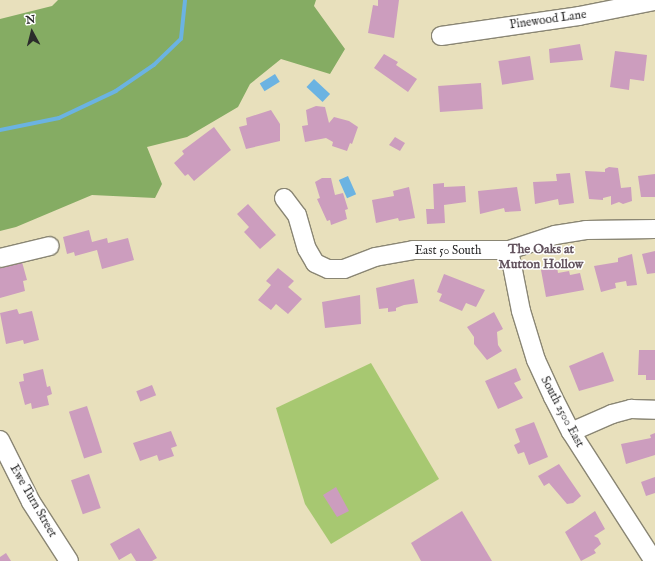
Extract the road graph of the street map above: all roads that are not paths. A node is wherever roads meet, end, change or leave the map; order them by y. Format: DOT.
graph roads {
  1 [pos="655,1"];
  2 [pos="577,8"];
  3 [pos="441,36"];
  4 [pos="284,198"];
  5 [pos="655,229"];
  6 [pos="50,246"];
  7 [pos="509,250"];
  8 [pos="0,258"];
  9 [pos="655,410"];
  10 [pos="571,432"];
  11 [pos="0,440"];
  12 [pos="652,559"];
  13 [pos="69,561"];
  1 -- 2 [label="street, Pinewood Lane"];
  2 -- 3 [label="street, Pinewood Lane"];
  4 -- 7 [label="street, East 50 South"];
  5 -- 7 [label="street, East 50 South"];
  6 -- 8 [label="street"];
  7 -- 10 [label="street, South 2500 East"];
  9 -- 10 [label="street"];
  10 -- 12 [label="street, South 2500 East"];
  11 -- 13 [label="street, Ewe Turn Street"];
}
